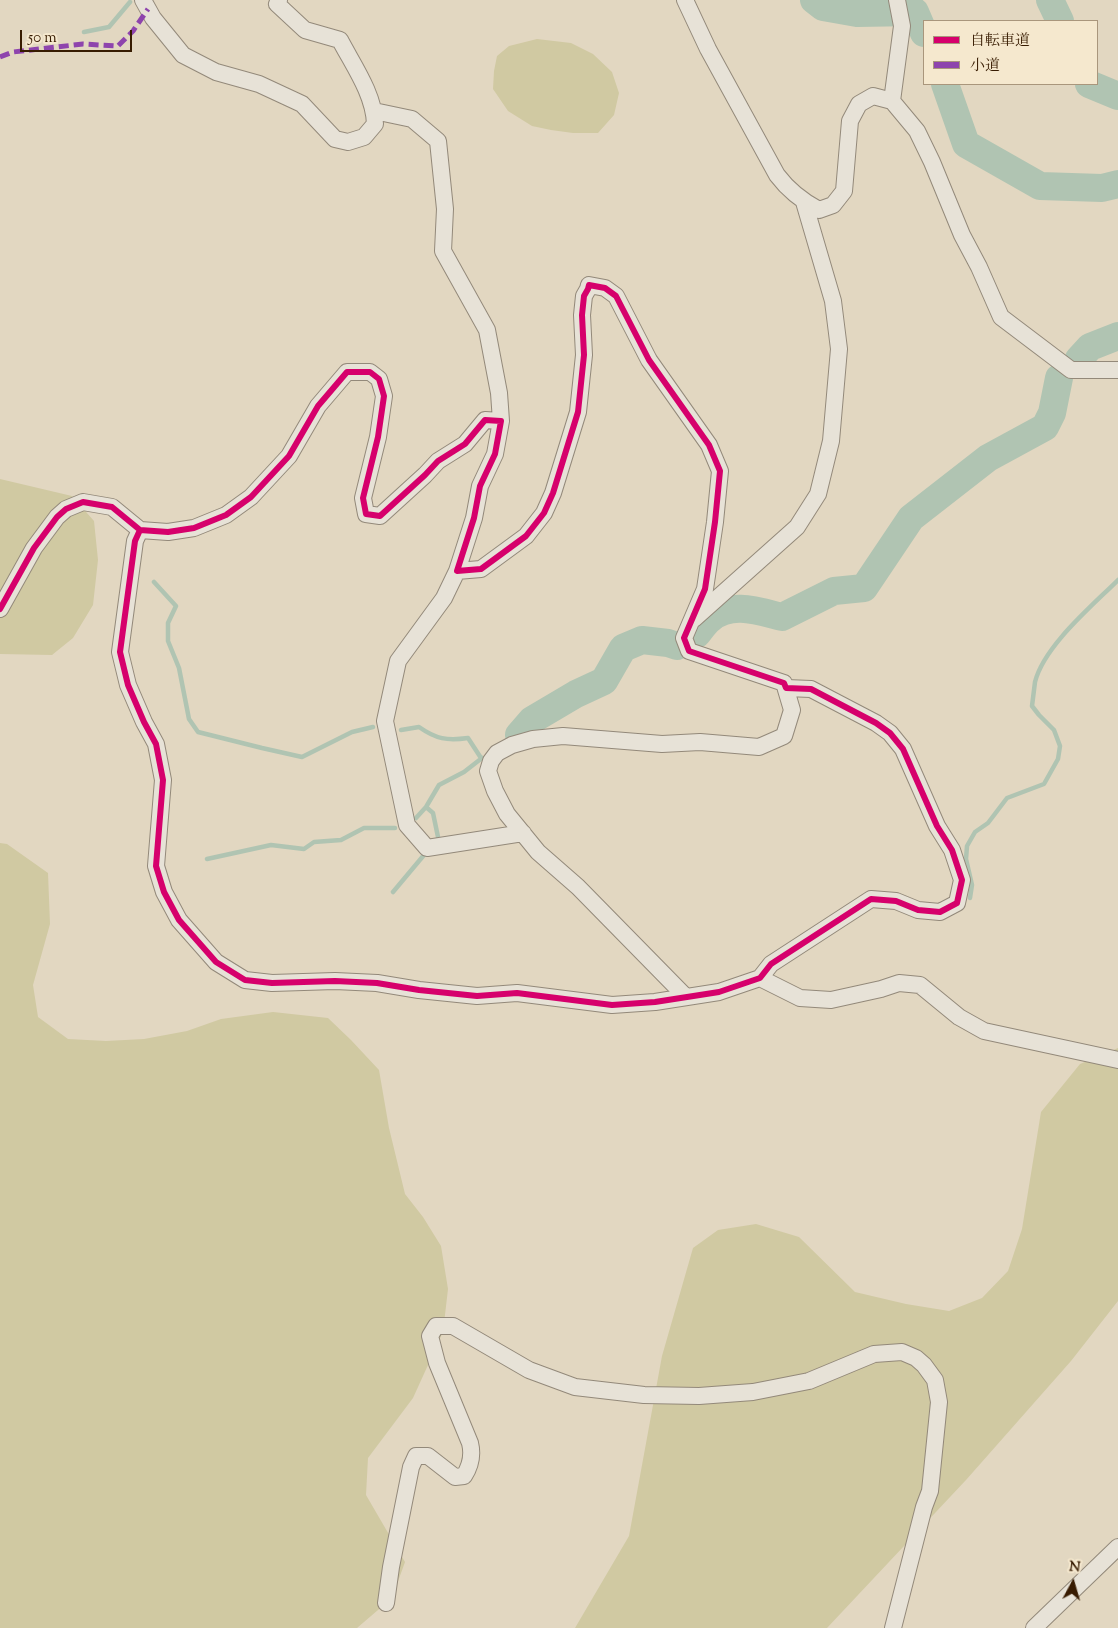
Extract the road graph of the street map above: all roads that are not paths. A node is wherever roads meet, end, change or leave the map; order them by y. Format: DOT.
graph roads {
  1 [pos="143,0"];
  2 [pos="279,0"];
  3 [pos="685,0"];
  4 [pos="897,2"];
  5 [pos="892,101"];
  6 [pos="374,111"];
  7 [pos="804,202"];
  8 [pos="1118,370"];
  9 [pos="500,420"];
  10 [pos="140,530"];
  11 [pos="457,570"];
  12 [pos="0,609"];
  13 [pos="692,622"];
  14 [pos="784,683"];
  15 [pos="523,833"];
  16 [pos="760,978"];
  17 [pos="686,997"];
  18 [pos="1118,1060"];
  19 [pos="1118,1547"];
  20 [pos="386,1603"];
  21 [pos="894,1628"];
  22 [pos="1034,1628"];
  1 -- 6 [label="street"];
  2 -- 6 [label="street"];
  3 -- 7 [label="street"];
  4 -- 5 [label="street"];
  5 -- 7 [label="street"];
  5 -- 8 [label="street"];
  6 -- 9 [label="street"];
  7 -- 13 [label="street"];
  9 -- 10 [label="street"];
  9 -- 11 [label="street"];
  10 -- 12 [label="street"];
  10 -- 17 [label="street"];
  11 -- 13 [label="street"];
  11 -- 15 [label="street"];
  13 -- 14 [label="street"];
  14 -- 15 [label="street"];
  14 -- 16 [label="street"];
  15 -- 17 [label="street"];
  16 -- 17 [label="street"];
  16 -- 18 [label="street"];
  19 -- 22 [label="street"];
  20 -- 21 [label="street"];
}
